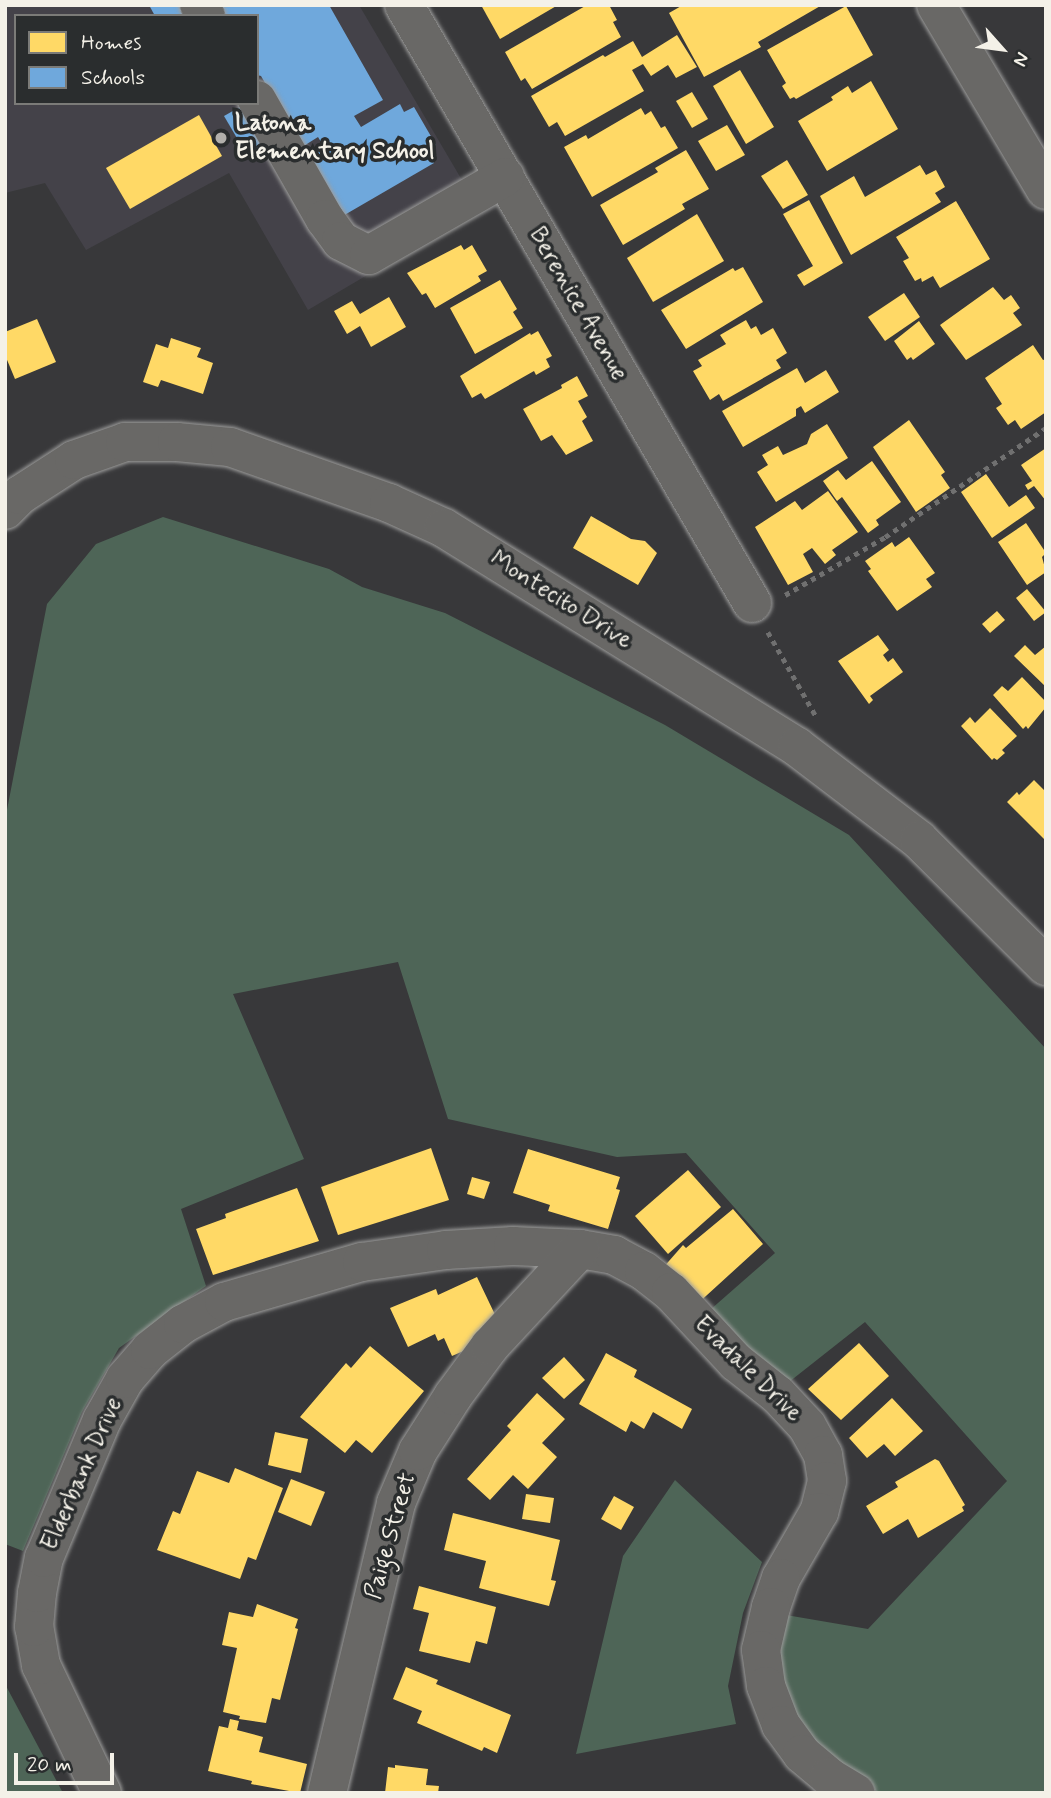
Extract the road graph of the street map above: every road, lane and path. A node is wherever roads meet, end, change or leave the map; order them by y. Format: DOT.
graph roads {
  1 [pos="404,5"];
  2 [pos="936,5"];
  3 [pos="259,104"];
  4 [pos="505,177"];
  5 [pos="1046,190"];
  6 [pos="1046,428"];
  7 [pos="5,510"];
  8 [pos="752,603"];
  9 [pos="821,723"];
  10 [pos="1046,966"];
  11 [pos="580,1249"];
  12 [pos="102,1793"];
  13 [pos="327,1793"];
  14 [pos="856,1793"];
  1 -- 4 [label="street, Berenice Avenue"];
  2 -- 5 [label="street"];
  3 -- 4 [label="street"];
  4 -- 8 [label="street, Berenice Avenue"];
  6 -- 8 [label="path"];
  7 -- 10 [label="street, Montecito Drive"];
  8 -- 9 [label="path"];
  11 -- 12 [label="street, Elderbank Drive"];
  11 -- 13 [label="street, Paige Street"];
  11 -- 14 [label="street, Evadale Drive"];
}
